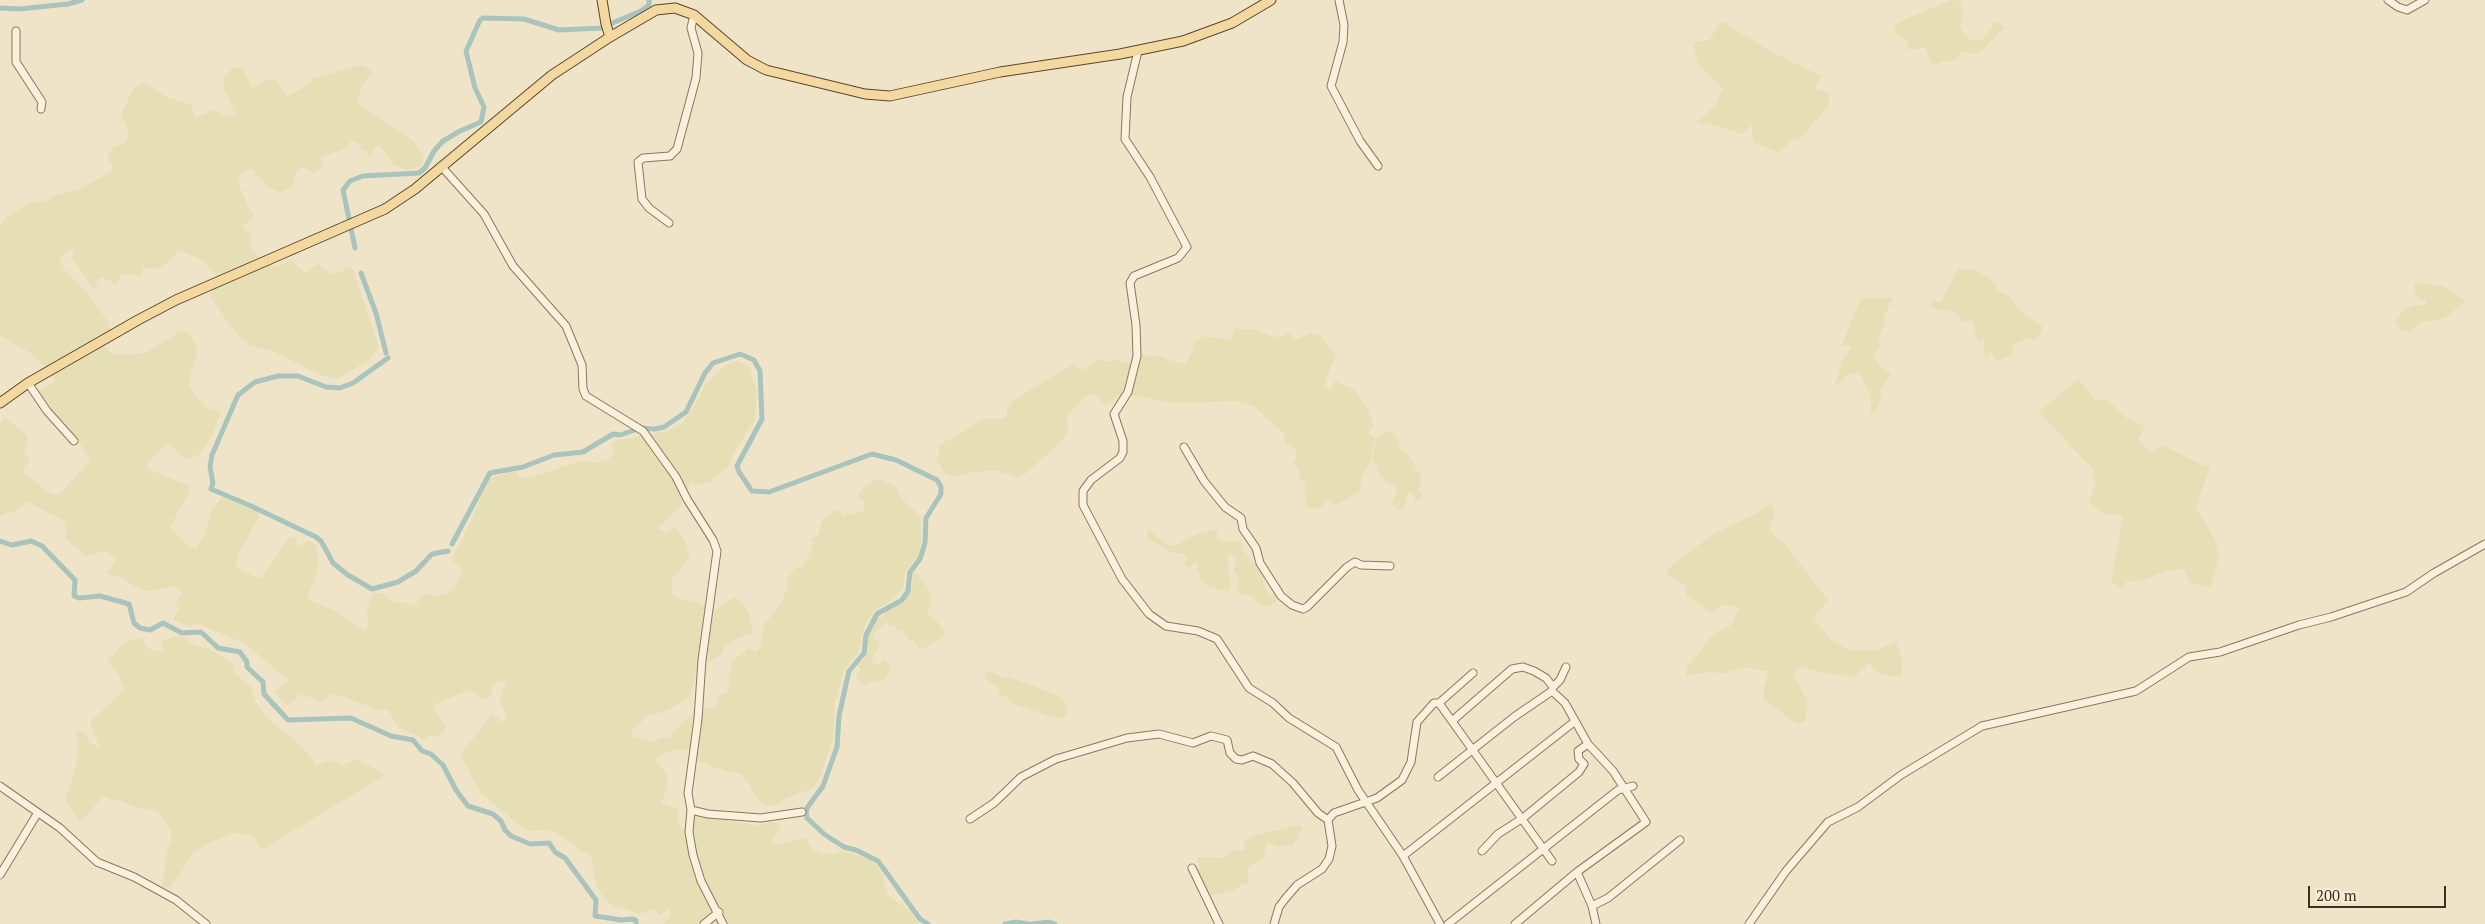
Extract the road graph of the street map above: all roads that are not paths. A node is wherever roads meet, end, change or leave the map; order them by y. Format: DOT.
graph roads {
  1 [pos="602,0"];
  2 [pos="1270,0"];
  3 [pos="1339,0"];
  4 [pos="2388,0"];
  5 [pos="2424,0"];
  6 [pos="694,15"];
  7 [pos="16,31"];
  8 [pos="610,37"];
  9 [pos="1138,51"];
  10 [pos="41,109"];
  11 [pos="441,166"];
  12 [pos="1378,166"];
  13 [pos="669,223"];
  14 [pos="28,383"];
  15 [pos="0,403"];
  16 [pos="74,441"];
  17 [pos="1184,448"];
  18 [pos="2485,544"];
  19 [pos="1390,566"];
  20 [pos="1566,667"];
  21 [pos="1473,673"];
  22 [pos="1552,689"];
  23 [pos="1438,703"];
  24 [pos="1452,722"];
  25 [pos="1574,722"];
  26 [pos="1588,744"];
  27 [pos="1473,751"];
  28 [pos="1438,777"];
  29 [pos="1496,784"];
  30 [pos="0,786"];
  31 [pos="1633,786"];
  32 [pos="1623,787"];
  33 [pos="1366,800"];
  34 [pos="691,810"];
  35 [pos="802,812"];
  36 [pos="37,814"];
  37 [pos="1523,818"];
  38 [pos="970,819"];
  39 [pos="1328,820"];
  40 [pos="1680,840"];
  41 [pos="1543,850"];
  42 [pos="1482,851"];
  43 [pos="1403,856"];
  44 [pos="1552,861"];
  45 [pos="1192,868"];
  46 [pos="1577,872"];
  47 [pos="0,875"];
  48 [pos="1592,906"];
  49 [pos="719,912"];
  50 [pos="206,924"];
  51 [pos="704,924"];
  52 [pos="724,924"];
  53 [pos="1219,924"];
  54 [pos="1274,924"];
  55 [pos="1440,924"];
  56 [pos="1448,924"];
  57 [pos="1515,924"];
  58 [pos="1596,924"];
  59 [pos="1749,924"];
  1 -- 8 [label="main road"];
  2 -- 9 [label="main road"];
  3 -- 12 [label="street"];
  4 -- 5 [label="street"];
  6 -- 8 [label="main road"];
  6 -- 9 [label="main road"];
  6 -- 13 [label="street"];
  7 -- 10 [label="street"];
  8 -- 11 [label="main road"];
  9 -- 33 [label="street"];
  11 -- 14 [label="main road"];
  11 -- 34 [label="street"];
  14 -- 15 [label="main road"];
  14 -- 16 [label="street"];
  17 -- 19 [label="street"];
  18 -- 59 [label="street"];
  20 -- 22 [label="street"];
  21 -- 23 [label="street"];
  22 -- 24 [label="street"];
  22 -- 25 [label="street"];
  22 -- 27 [label="street"];
  23 -- 24 [label="street"];
  23 -- 33 [label="street"];
  24 -- 27 [label="street"];
  25 -- 26 [label="street"];
  25 -- 29 [label="street"];
  26 -- 32 [label="street"];
  26 -- 37 [label="street"];
  27 -- 28 [label="street"];
  27 -- 29 [label="street"];
  29 -- 37 [label="street"];
  29 -- 43 [label="street"];
  30 -- 36 [label="street"];
  31 -- 32 [label="street"];
  32 -- 41 [label="street"];
  32 -- 46 [label="street"];
  33 -- 39 [label="street"];
  33 -- 43 [label="street"];
  34 -- 35 [label="street"];
  34 -- 49 [label="street"];
  36 -- 47 [label="street"];
  36 -- 50 [label="street"];
  37 -- 41 [label="street"];
  37 -- 42 [label="street"];
  38 -- 39 [label="street"];
  39 -- 54 [label="street"];
  40 -- 48 [label="street"];
  41 -- 44 [label="street"];
  41 -- 56 [label="street"];
  43 -- 55 [label="street"];
  45 -- 53 [label="street"];
  46 -- 48 [label="street"];
  46 -- 57 [label="street"];
  48 -- 58 [label="street"];
  49 -- 51 [label="street"];
  49 -- 52 [label="street"];
}
